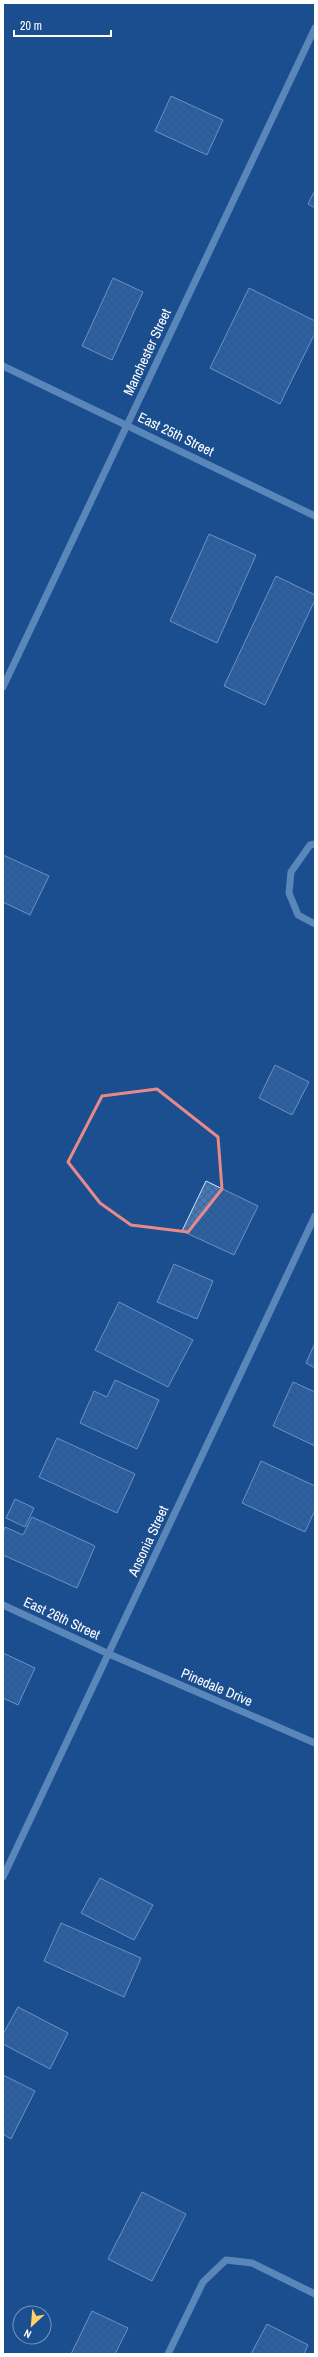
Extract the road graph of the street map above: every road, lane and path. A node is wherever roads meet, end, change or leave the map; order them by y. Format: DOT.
graph roads {
  1 [pos="315,28"];
  2 [pos="3,366"];
  3 [pos="127,425"];
  4 [pos="315,516"];
  5 [pos="3,687"];
  6 [pos="315,844"];
  7 [pos="315,924"];
  8 [pos="315,1216"];
  9 [pos="3,1605"];
  10 [pos="109,1654"];
  11 [pos="315,1743"];
  12 [pos="3,1877"];
  13 [pos="315,2294"];
  14 [pos="168,2354"];
  1 -- 3 [label="street, Manchester Street"];
  2 -- 3 [label="street, East 25th Street"];
  3 -- 4 [label="street, East 25th Street"];
  3 -- 5 [label="street, Manchester Street"];
  6 -- 7 [label="street"];
  8 -- 10 [label="street, Ansonia Street"];
  9 -- 10 [label="street, East 26th Street"];
  10 -- 11 [label="street, Pinedale Drive"];
  10 -- 12 [label="street, Ansonia Street"];
  13 -- 14 [label="street"];
}
